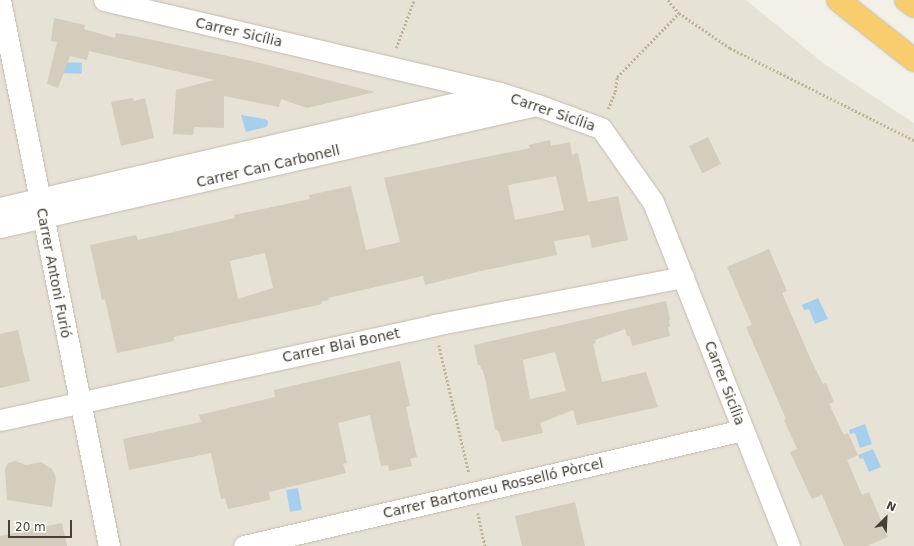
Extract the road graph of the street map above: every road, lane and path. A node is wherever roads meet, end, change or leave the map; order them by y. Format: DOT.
graph roads {
  1 [pos="0,0"];
  2 [pos="104,0"];
  3 [pos="414,0"];
  4 [pos="668,0"];
  5 [pos="838,0"];
  6 [pos="906,0"];
  7 [pos="914,6"];
  8 [pos="679,13"];
  9 [pos="4,36"];
  10 [pos="914,60"];
  11 [pos="393,68"];
  12 [pos="500,93"];
  13 [pos="537,105"];
  14 [pos="601,128"];
  15 [pos="914,140"];
  16 [pos="0,208"];
  17 [pos="41,208"];
  18 [pos="0,227"];
  19 [pos="684,277"];
  20 [pos="434,325"];
  21 [pos="80,402"];
  22 [pos="0,420"];
  23 [pos="743,430"];
  24 [pos="473,492"];
  25 [pos="109,546"];
  26 [pos="244,546"];
  27 [pos="485,546"];
  28 [pos="789,546"];
  1 -- 9 [label="street, Carrer Antoni Furió"];
  2 -- 11 [label="street, Carrer Sicília"];
  3 -- 11 [label="path"];
  4 -- 8 [label="path"];
  5 -- 10 [label="highway"];
  6 -- 7 [label="highway"];
  8 -- 14 [label="path"];
  8 -- 15 [label="path"];
  9 -- 17 [label="street, Carrer Antoni Furió"];
  11 -- 12 [label="street, Carrer Sicília"];
  12 -- 13 [label="street, Carrer Sicília"];
  12 -- 17 [label="street"];
  13 -- 14 [label="street, Carrer Sicília"];
  13 -- 17 [label="street, Carrer Can Carbonell"];
  14 -- 19 [label="street, Carrer Sicília"];
  16 -- 17 [label="street"];
  17 -- 18 [label="street, Carrer Can Carbonell"];
  17 -- 21 [label="street, Carrer Antoni Furió"];
  19 -- 20 [label="street, Carrer Blai Bonet"];
  19 -- 23 [label="street, Carrer Sicília"];
  20 -- 21 [label="street, Carrer Blai Bonet"];
  20 -- 24 [label="path"];
  21 -- 22 [label="street, Carrer Blai Bonet"];
  21 -- 25 [label="street, Carrer Antoni Furió"];
  23 -- 24 [label="street, Carrer Bartomeu Rosselló Pòrcel"];
  23 -- 28 [label="street, Carrer Sicília"];
  24 -- 26 [label="street, Carrer Bartomeu Rosselló Pòrcel"];
  24 -- 27 [label="path"];
}
